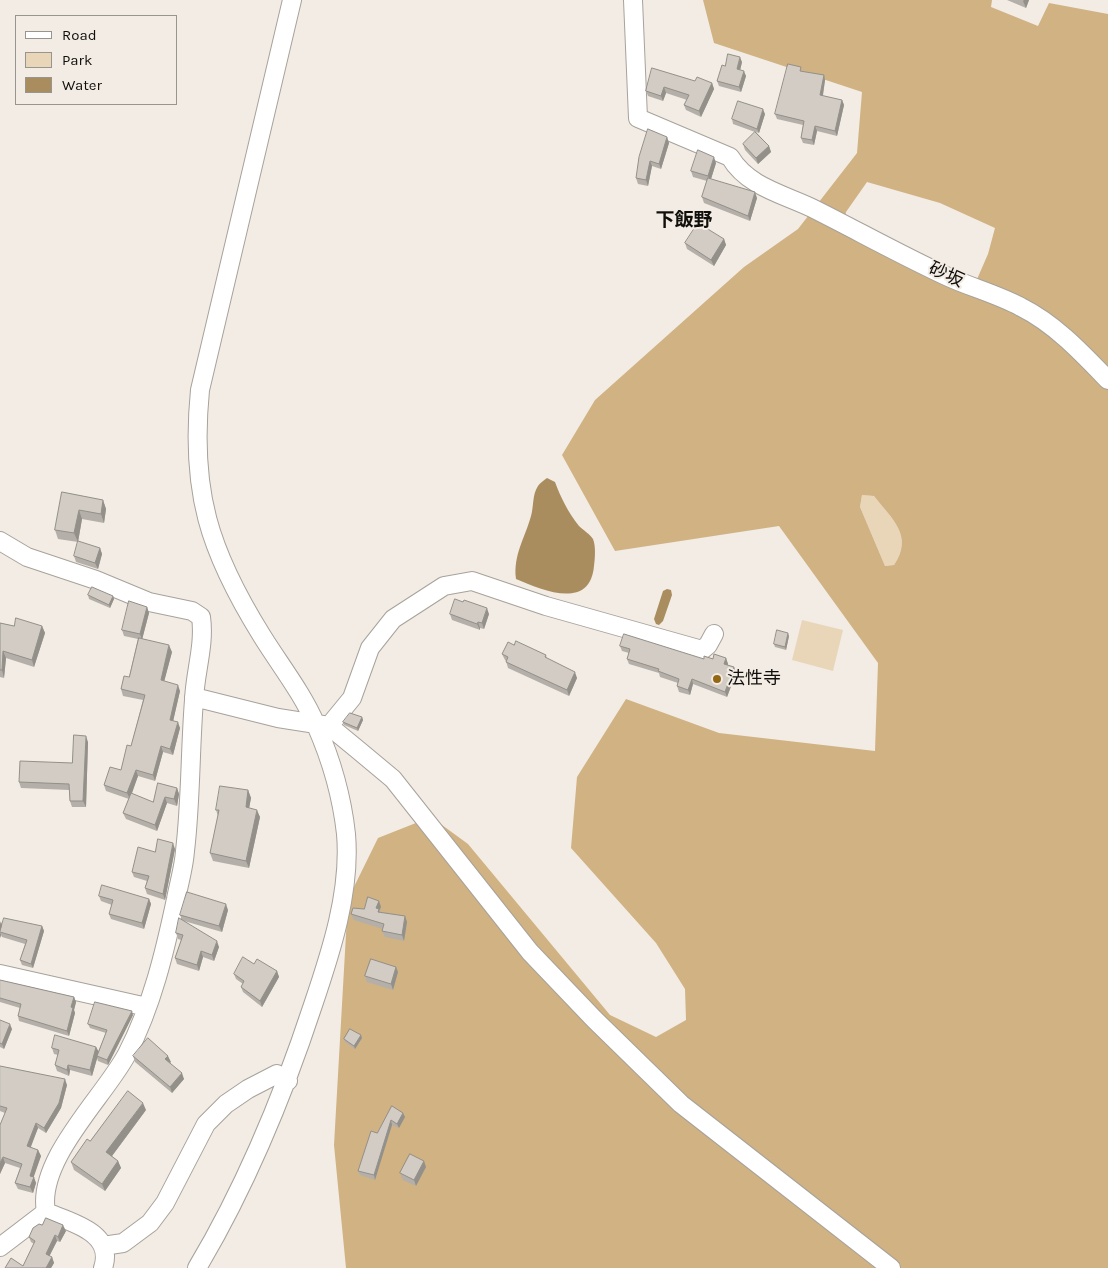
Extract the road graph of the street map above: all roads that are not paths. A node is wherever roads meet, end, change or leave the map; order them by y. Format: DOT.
graph roads {
  1 [pos="292,0"];
  2 [pos="633,0"];
  3 [pos="1108,380"];
  4 [pos="0,541"];
  5 [pos="714,634"];
  6 [pos="194,697"];
  7 [pos="322,724"];
  8 [pos="0,974"];
  9 [pos="147,1007"];
  10 [pos="288,1081"];
  11 [pos="46,1212"];
  12 [pos="103,1246"];
  13 [pos="0,1247"];
  14 [pos="103,1268"];
  15 [pos="197,1268"];
  16 [pos="891,1268"];
  1 -- 7 [label="street"];
  2 -- 3 [label="street, 砂坂"];
  4 -- 6 [label="street"];
  5 -- 7 [label="street"];
  6 -- 7 [label="street"];
  6 -- 9 [label="street"];
  7 -- 10 [label="street"];
  7 -- 16 [label="street"];
  8 -- 9 [label="street"];
  9 -- 11 [label="street"];
  10 -- 12 [label="street"];
  10 -- 15 [label="street"];
  11 -- 12 [label="street"];
  11 -- 13 [label="street"];
  12 -- 14 [label="street"];
}
